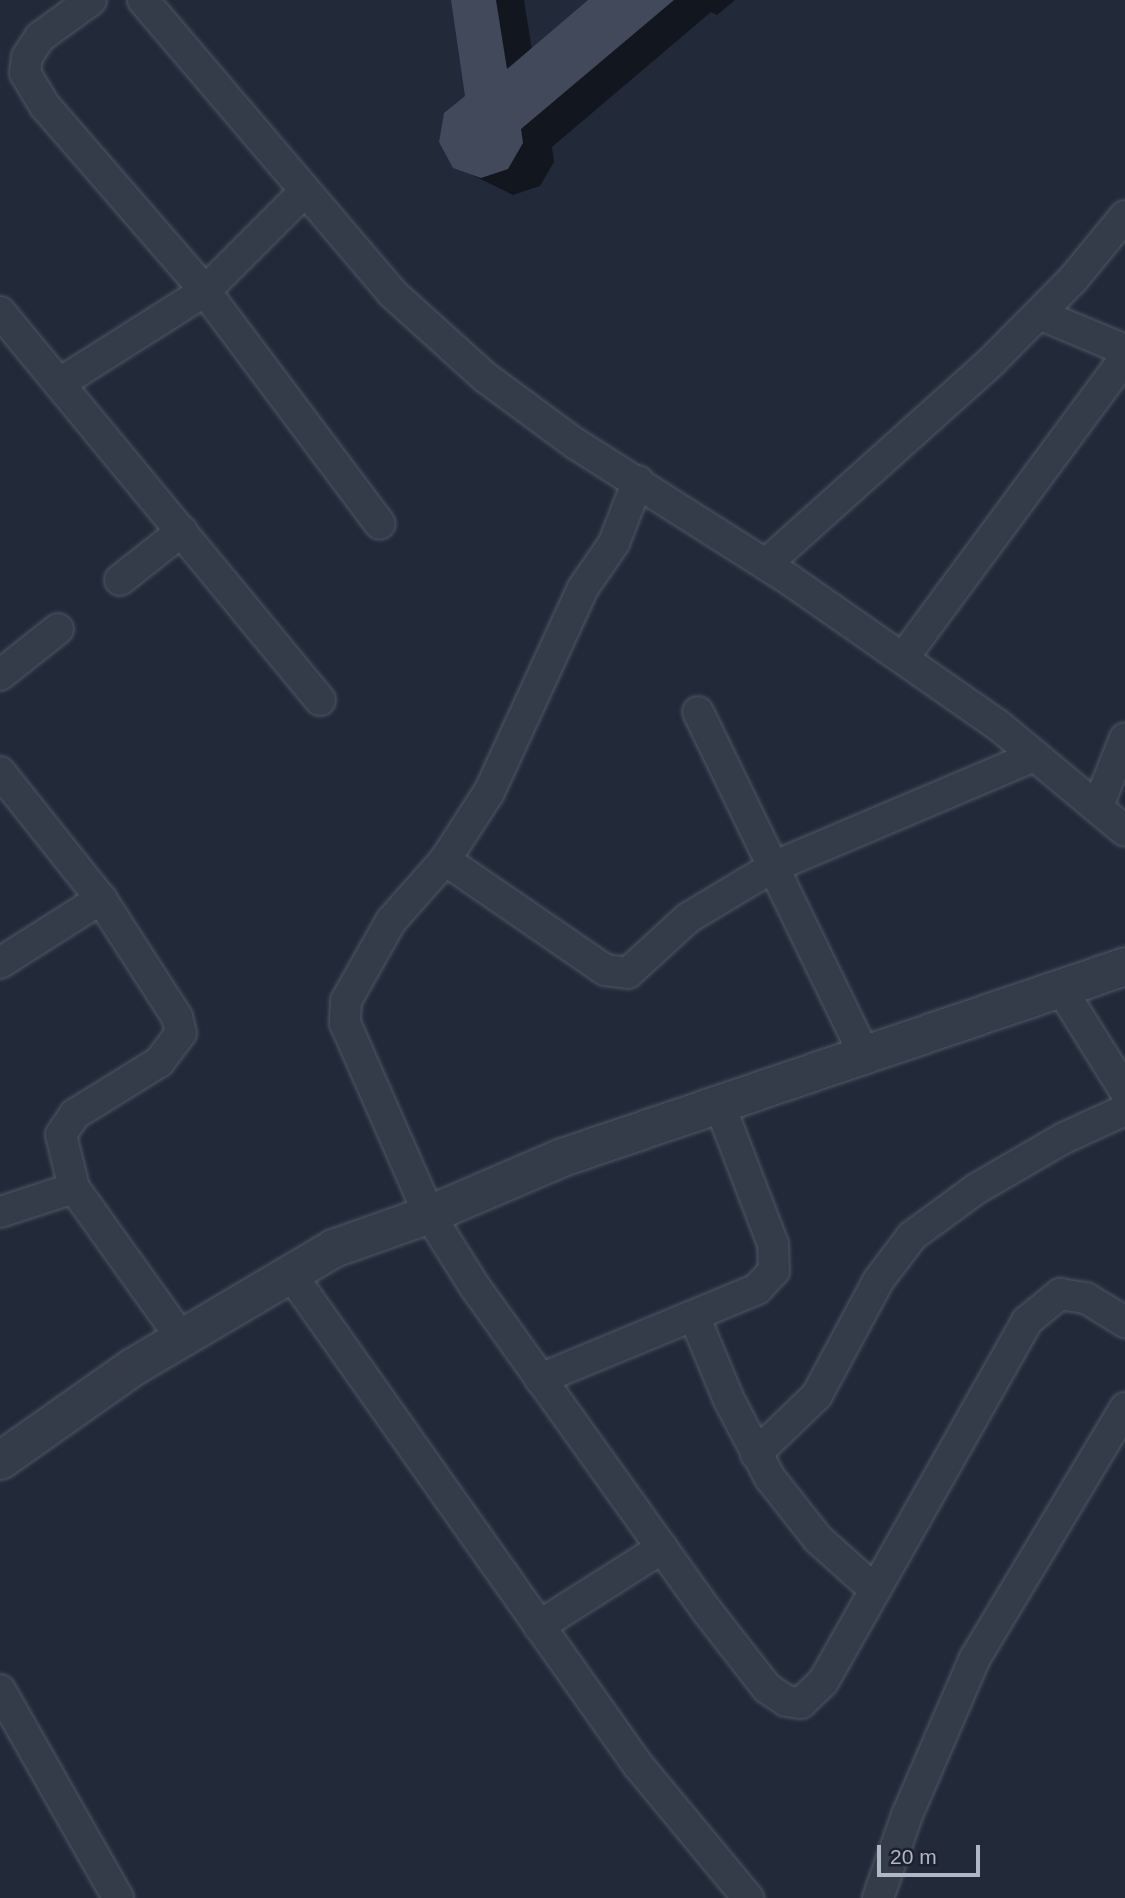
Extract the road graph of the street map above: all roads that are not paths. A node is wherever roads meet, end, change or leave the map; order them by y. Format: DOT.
graph roads {
  1 [pos="91,0"];
  2 [pos="143,0"];
  3 [pos="303,193"];
  4 [pos="1125,216"];
  5 [pos="205,291"];
  6 [pos="0,312"];
  7 [pos="1039,314"];
  8 [pos="1125,350"];
  9 [pos="1125,358"];
  10 [pos="60,383"];
  11 [pos="638,481"];
  12 [pos="380,523"];
  13 [pos="182,531"];
  14 [pos="766,564"];
  15 [pos="120,580"];
  16 [pos="58,629"];
  17 [pos="903,658"];
  18 [pos="0,675"];
  19 [pos="320,700"];
  20 [pos="698,712"];
  21 [pos="1125,738"];
  22 [pos="1035,756"];
  23 [pos="0,772"];
  24 [pos="1098,806"];
  25 [pos="1125,831"];
  26 [pos="445,860"];
  27 [pos="773,867"];
  28 [pos="101,899"];
  29 [pos="0,963"];
  30 [pos="1125,966"];
  31 [pos="1060,987"];
  32 [pos="864,1054"];
  33 [pos="1125,1091"];
  34 [pos="719,1103"];
  35 [pos="1125,1110"];
  36 [pos="74,1188"];
  37 [pos="0,1212"];
  38 [pos="429,1214"];
  39 [pos="290,1273"];
  40 [pos="694,1316"];
  41 [pos="1125,1322"];
  42 [pos="180,1336"];
  43 [pos="540,1379"];
  44 [pos="1125,1408"];
  45 [pos="756,1454"];
  46 [pos="0,1460"];
  47 [pos="662,1548"];
  48 [pos="874,1589"];
  49 [pos="539,1626"];
  50 [pos="0,1690"];
  51 [pos="117,1898"];
  52 [pos="748,1898"];
  53 [pos="878,1898"];
  1 -- 5 [label="street"];
  2 -- 3 [label="street"];
  3 -- 5 [label="street"];
  3 -- 11 [label="street"];
  4 -- 7 [label="street"];
  5 -- 10 [label="street"];
  5 -- 12 [label="street"];
  6 -- 10 [label="street"];
  7 -- 8 [label="street"];
  7 -- 14 [label="street"];
  9 -- 17 [label="street"];
  10 -- 13 [label="street"];
  11 -- 14 [label="street"];
  11 -- 26 [label="street"];
  13 -- 15 [label="street"];
  13 -- 19 [label="street"];
  14 -- 17 [label="street"];
  16 -- 18 [label="street"];
  17 -- 22 [label="street"];
  20 -- 27 [label="street"];
  21 -- 24 [label="street"];
  22 -- 24 [label="street"];
  22 -- 27 [label="street"];
  23 -- 28 [label="street"];
  24 -- 25 [label="street"];
  26 -- 27 [label="street"];
  26 -- 38 [label="street"];
  27 -- 32 [label="street"];
  28 -- 29 [label="street"];
  28 -- 36 [label="street"];
  30 -- 31 [label="street"];
  31 -- 32 [label="street"];
  31 -- 33 [label="street"];
  32 -- 34 [label="street"];
  34 -- 38 [label="street"];
  34 -- 40 [label="street"];
  35 -- 45 [label="street"];
  36 -- 37 [label="street"];
  36 -- 42 [label="street"];
  38 -- 39 [label="street"];
  38 -- 43 [label="street"];
  39 -- 42 [label="street"];
  39 -- 49 [label="street"];
  40 -- 43 [label="street"];
  40 -- 45 [label="street"];
  41 -- 48 [label="street"];
  42 -- 46 [label="street"];
  43 -- 47 [label="street"];
  44 -- 53 [label="street"];
  45 -- 48 [label="street"];
  47 -- 48 [label="street"];
  47 -- 49 [label="street"];
  49 -- 52 [label="street"];
  50 -- 51 [label="street"];
}
